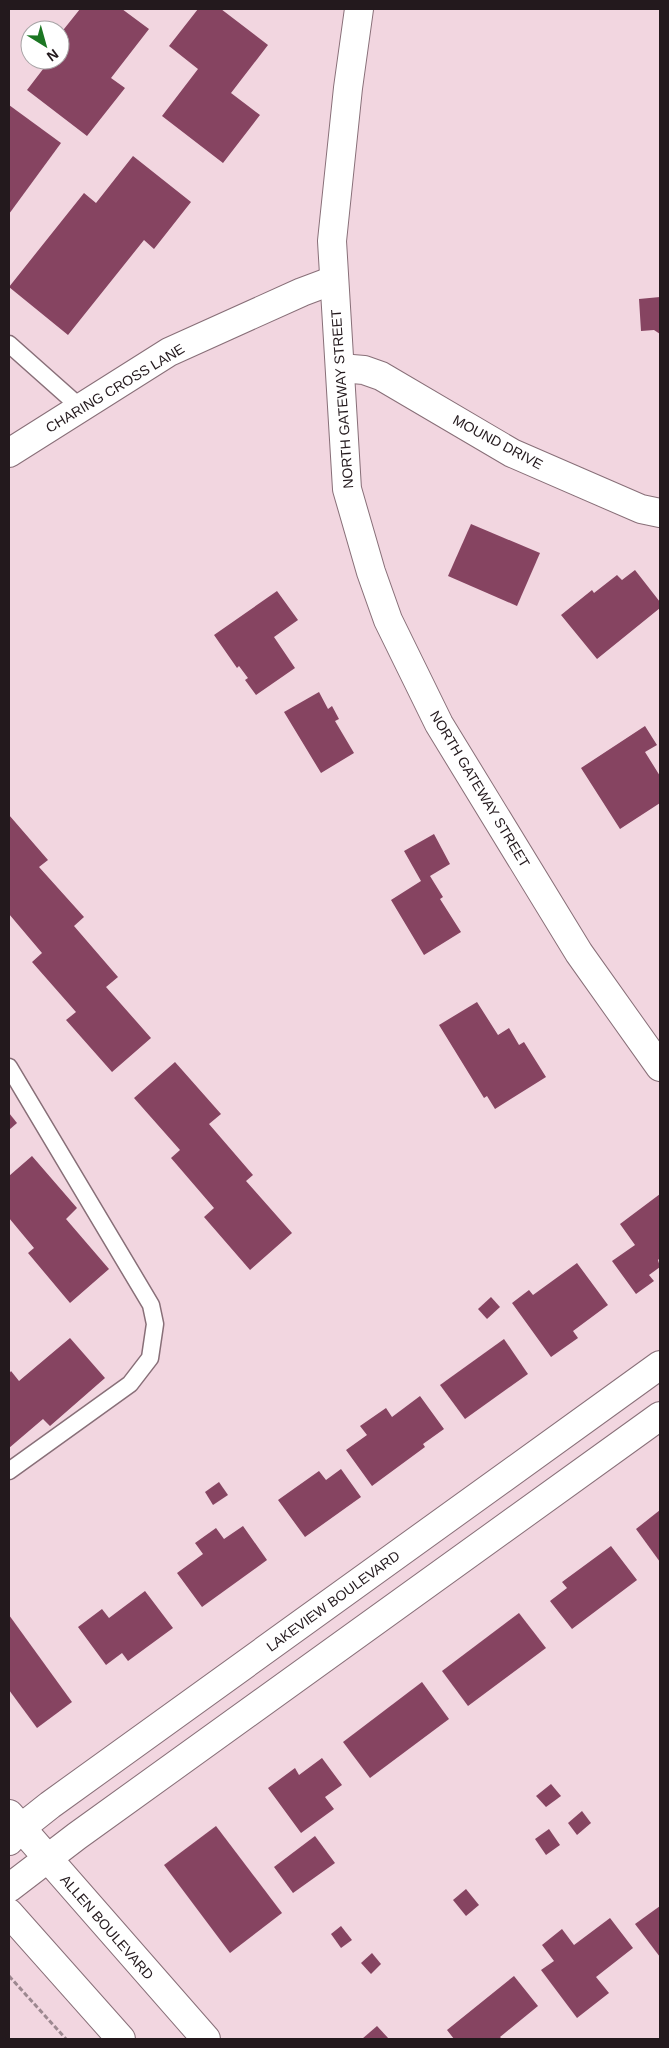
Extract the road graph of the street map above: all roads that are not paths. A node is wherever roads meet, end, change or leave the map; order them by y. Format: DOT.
graph roads {
  1 [pos="359,9"];
  2 [pos="334,280"];
  3 [pos="9,344"];
  4 [pos="340,368"];
  5 [pos="81,408"];
  6 [pos="9,454"];
  7 [pos="660,513"];
  8 [pos="9,1066"];
  9 [pos="660,1067"];
  10 [pos="660,1365"];
  11 [pos="660,1416"];
  12 [pos="9,1471"];
  13 [pos="13,1828"];
  14 [pos="47,1859"];
  15 [pos="9,1888"];
  16 [pos="9,1913"];
  17 [pos="121,2039"];
  18 [pos="206,2039"];
  1 -- 2 [label="street, NORTH GATEWAY STREET"];
  2 -- 4 [label="street, NORTH GATEWAY STREET"];
  2 -- 5 [label="street, CHARING CROSS LANE"];
  3 -- 5 [label="lane"];
  4 -- 7 [label="street, MOUND DRIVE"];
  4 -- 9 [label="street, NORTH GATEWAY STREET"];
  5 -- 6 [label="street, CHARING CROSS LANE"];
  8 -- 12 [label="lane"];
  10 -- 13 [label="street, LAKEVIEW BOULEVARD"];
  11 -- 14 [label="street"];
  13 -- 14 [label="street, ALLEN BOULEVARD"];
  14 -- 15 [label="street"];
  14 -- 18 [label="street, ALLEN BOULEVARD"];
  16 -- 17 [label="street"];
}
